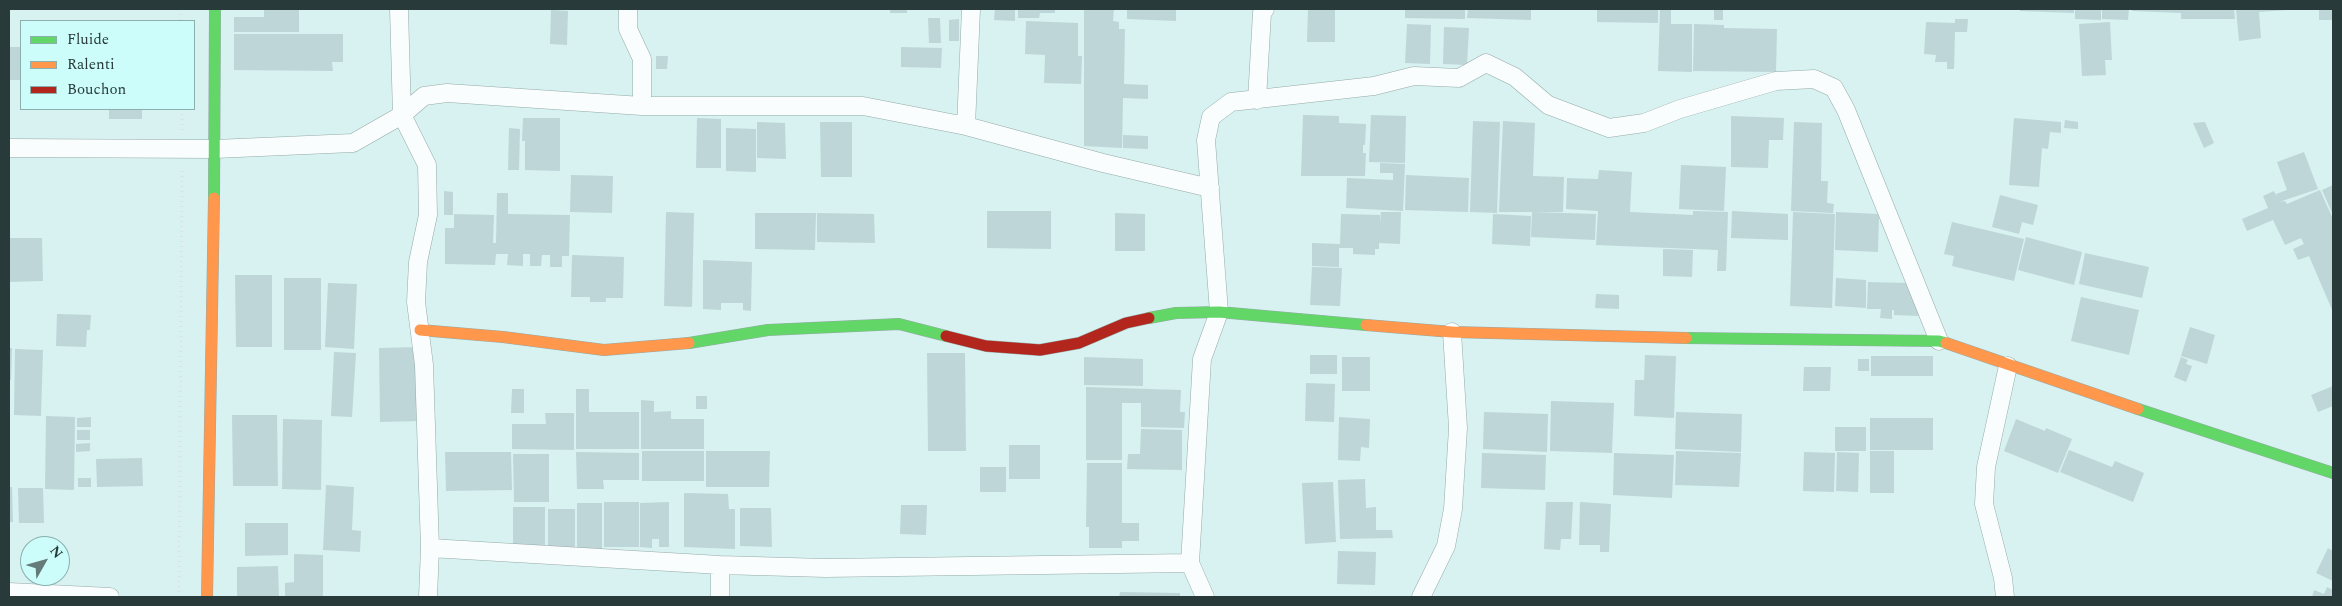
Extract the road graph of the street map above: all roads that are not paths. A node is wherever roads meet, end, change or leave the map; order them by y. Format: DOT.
graph roads {
  1 [pos="215,9"];
  2 [pos="399,9"];
  3 [pos="628,9"];
  4 [pos="971,9"];
  5 [pos="1265,9"];
  6 [pos="1257,100"];
  7 [pos="642,106"];
  8 [pos="402,114"];
  9 [pos="966,126"];
  10 [pos="9,148"];
  11 [pos="215,149"];
  12 [pos="1210,188"];
  13 [pos="1219,312"];
  14 [pos="420,330"];
  15 [pos="1452,332"];
  16 [pos="1939,341"];
  17 [pos="2008,366"];
  18 [pos="2333,473"];
  19 [pos="430,548"];
  20 [pos="1190,563"];
  21 [pos="720,565"];
  22 [pos="9,592"];
  23 [pos="110,597"];
  24 [pos="207,597"];
  25 [pos="428,597"];
  26 [pos="720,597"];
  27 [pos="1206,597"];
  28 [pos="1421,597"];
  29 [pos="2005,597"];
  1 -- 11 [label="street"];
  2 -- 8 [label="street"];
  3 -- 7 [label="street"];
  4 -- 9 [label="street"];
  5 -- 6 [label="street"];
  6 -- 12 [label="street"];
  6 -- 16 [label="street"];
  7 -- 8 [label="street"];
  7 -- 9 [label="street"];
  8 -- 11 [label="street"];
  8 -- 14 [label="street"];
  9 -- 12 [label="street"];
  10 -- 11 [label="street"];
  11 -- 24 [label="street"];
  12 -- 13 [label="street"];
  13 -- 14 [label="street"];
  13 -- 15 [label="street"];
  13 -- 20 [label="street"];
  14 -- 19 [label="street"];
  15 -- 16 [label="street"];
  15 -- 28 [label="street"];
  16 -- 17 [label="street"];
  17 -- 18 [label="street"];
  17 -- 29 [label="street"];
  19 -- 21 [label="street"];
  19 -- 25 [label="street"];
  20 -- 21 [label="street"];
  20 -- 27 [label="street"];
  21 -- 26 [label="street"];
  22 -- 23 [label="street"];
}
